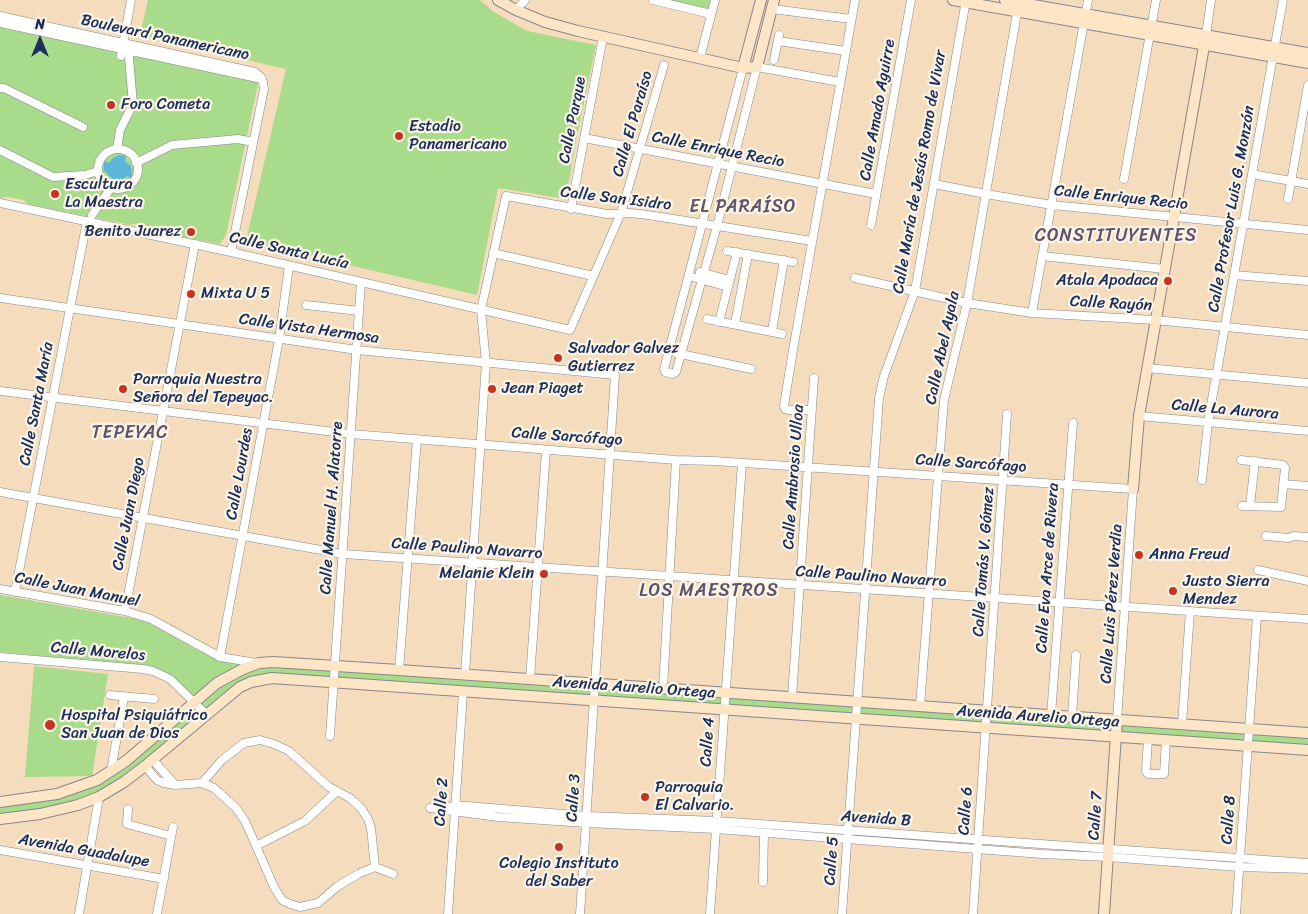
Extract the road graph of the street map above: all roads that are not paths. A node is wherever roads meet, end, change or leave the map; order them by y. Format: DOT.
graph roads {
  1 [pos="131,0"];
  2 [pos="498,0"];
  3 [pos="525,0"];
  4 [pos="653,0"];
  5 [pos="715,0"];
  6 [pos="761,0"];
  7 [pos="855,0"];
  8 [pos="912,0"];
  9 [pos="953,0"];
  10 [pos="1006,0"];
  11 [pos="1088,0"];
  12 [pos="1156,0"];
  13 [pos="1212,0"];
  14 [pos="1283,0"];
  15 [pos="966,1"];
  16 [pos="773,4"];
  17 [pos="1019,5"];
  18 [pos="516,10"];
  19 [pos="711,14"];
  20 [pos="0,16"];
  21 [pos="1084,19"];
  22 [pos="851,20"];
  23 [pos="0,23"];
  24 [pos="1150,30"];
  25 [pos="602,37"];
  26 [pos="1205,40"];
  27 [pos="778,41"];
  28 [pos="762,46"];
  29 [pos="124,50"];
  30 [pos="846,51"];
  31 [pos="1273,52"];
  32 [pos="1308,53"];
  33 [pos="700,58"];
  34 [pos="774,60"];
  35 [pos="1308,63"];
  36 [pos="664,65"];
  37 [pos="757,67"];
  38 [pos="743,68"];
  39 [pos="840,82"];
  40 [pos="1308,85"];
  41 [pos="2,88"];
  42 [pos="83,127"];
  43 [pos="584,138"];
  44 [pos="253,142"];
  45 [pos="640,149"];
  46 [pos="0,150"];
  47 [pos="117,150"];
  48 [pos="136,162"];
  49 [pos="718,165"];
  50 [pos="732,168"];
  51 [pos="98,171"];
  52 [pos="1252,174"];
  53 [pos="1124,179"];
  54 [pos="1291,181"];
  55 [pos="934,184"];
  56 [pos="1308,184"];
  57 [pos="822,185"];
  58 [pos="111,188"];
  59 [pos="876,194"];
  60 [pos="986,194"];
  61 [pos="1288,199"];
  62 [pos="0,203"];
  63 [pos="1052,205"];
  64 [pos="570,209"];
  65 [pos="621,213"];
  66 [pos="1174,217"];
  67 [pos="89,218"];
  68 [pos="1244,223"];
  69 [pos="703,224"];
  70 [pos="871,225"];
  71 [pos="717,226"];
  72 [pos="1308,230"];
  73 [pos="812,240"];
  74 [pos="195,244"];
  75 [pos="727,251"];
  76 [pos="231,252"];
  77 [pos="736,252"];
  78 [pos="493,253"];
  79 [pos="748,254"];
  80 [pos="1042,256"];
  81 [pos="784,260"];
  82 [pos="793,262"];
  83 [pos="289,266"];
  84 [pos="1164,269"];
  85 [pos="690,272"];
  86 [pos="1234,274"];
  87 [pos="593,276"];
  88 [pos="703,276"];
  89 [pos="855,278"];
  90 [pos="1308,281"];
  91 [pos="361,282"];
  92 [pos="729,283"];
  93 [pos="915,291"];
  94 [pos="0,298"];
  95 [pos="967,303"];
  96 [pos="306,305"];
  97 [pos="70,308"];
  98 [pos="481,310"];
  99 [pos="359,312"];
  100 [pos="1032,313"];
  101 [pos="707,320"];
  102 [pos="1155,320"];
  103 [pos="719,322"];
  104 [pos="180,324"];
  105 [pos="735,324"];
  106 [pos="1225,327"];
  107 [pos="570,330"];
  108 [pos="772,331"];
  109 [pos="782,334"];
  110 [pos="1308,335"];
  111 [pos="279,339"];
  112 [pos="357,350"];
  113 [pos="669,351"];
  114 [pos="680,354"];
  115 [pos="486,363"];
  116 [pos="1147,368"];
  117 [pos="751,369"];
  118 [pos="1216,374"];
  119 [pos="615,375"];
  120 [pos="814,378"];
  121 [pos="1308,383"];
  122 [pos="0,391"];
  123 [pos="53,398"];
  124 [pos="812,410"];
  125 [pos="163,411"];
  126 [pos="1006,414"];
  127 [pos="1139,416"];
  128 [pos="1208,422"];
  129 [pos="1073,423"];
  130 [pos="263,424"];
  131 [pos="1308,431"];
  132 [pos="351,434"];
  133 [pos="417,439"];
  134 [pos="481,444"];
  135 [pos="546,450"];
  136 [pos="610,454"];
  137 [pos="676,460"];
  138 [pos="1241,460"];
  139 [pos="1255,461"];
  140 [pos="742,463"];
  141 [pos="808,468"];
  142 [pos="874,472"];
  143 [pos="937,476"];
  144 [pos="1003,480"];
  145 [pos="1202,480"];
  146 [pos="1283,484"];
  147 [pos="1068,485"];
  148 [pos="1308,486"];
  149 [pos="1133,489"];
  150 [pos="0,492"];
  151 [pos="34,497"];
  152 [pos="143,517"];
  153 [pos="242,535"];
  154 [pos="1266,536"];
  155 [pos="1308,537"];
  156 [pos="343,554"];
  157 [pos="408,558"];
  158 [pos="473,563"];
  159 [pos="538,568"];
  160 [pos="1258,570"];
  161 [pos="604,572"];
  162 [pos="669,577"];
  163 [pos="734,581"];
  164 [pos="1308,581"];
  165 [pos="800,586"];
  166 [pos="0,589"];
  167 [pos="865,590"];
  168 [pos="15,592"];
  169 [pos="929,594"];
  170 [pos="995,599"];
  171 [pos="1060,603"];
  172 [pos="1125,608"];
  173 [pos="125,611"];
  174 [pos="1190,612"];
  175 [pos="1257,616"];
  176 [pos="1308,619"];
  177 [pos="1076,655"];
  178 [pos="0,657"];
  179 [pos="220,657"];
  180 [pos="259,663"];
  181 [pos="334,665"];
  182 [pos="399,670"];
  183 [pos="465,674"];
  184 [pos="530,679"];
  185 [pos="333,682"];
  186 [pos="596,683"];
  187 [pos="663,688"];
  188 [pos="463,692"];
  189 [pos="726,692"];
  190 [pos="110,695"];
  191 [pos="124,697"];
  192 [pos="792,697"];
  193 [pos="154,699"];
  194 [pos="594,701"];
  195 [pos="195,702"];
  196 [pos="856,702"];
  197 [pos="920,706"];
  198 [pos="724,710"];
  199 [pos="987,711"];
  200 [pos="207,715"];
  201 [pos="1051,715"];
  202 [pos="1072,717"];
  203 [pos="856,719"];
  204 [pos="1117,720"];
  205 [pos="1182,724"];
  206 [pos="986,728"];
  207 [pos="1249,729"];
  208 [pos="1308,733"];
  209 [pos="330,736"];
  210 [pos="1116,737"];
  211 [pos="1148,739"];
  212 [pos="1166,740"];
  213 [pos="1248,746"];
  214 [pos="1308,750"];
  215 [pos="149,763"];
  216 [pos="111,771"];
  217 [pos="202,783"];
  218 [pos="175,784"];
  219 [pos="337,791"];
  220 [pos="100,797"];
  221 [pos="0,802"];
  222 [pos="430,808"];
  223 [pos="455,808"];
  224 [pos="128,809"];
  225 [pos="0,819"];
  226 [pos="586,820"];
  227 [pos="717,825"];
  228 [pos="173,827"];
  229 [pos="797,831"];
  230 [pos="848,831"];
  231 [pos="764,833"];
  232 [pos="171,836"];
  233 [pos="847,839"];
  234 [pos="978,839"];
  235 [pos="256,846"];
  236 [pos="977,849"];
  237 [pos="0,850"];
  238 [pos="1108,853"];
  239 [pos="1239,863"];
  240 [pos="1308,863"];
  241 [pos="88,866"];
  242 [pos="375,867"];
  243 [pos="1308,869"];
  244 [pos="393,874"];
  245 [pos="164,879"];
  246 [pos="763,882"];
  247 [pos="80,914"];
  248 [pos="157,914"];
  249 [pos="448,914"];
  250 [pos="580,914"];
  251 [pos="710,914"];
  252 [pos="842,914"];
  253 [pos="973,914"];
  254 [pos="1104,914"];
  255 [pos="1236,914"];
  1 -- 29 [label="street"];
  2 -- 18 [label="main road"];
  3 -- 18 [label="street"];
  4 -- 19 [label="street"];
  5 -- 19 [label="street"];
  6 -- 38 [label="main road"];
  7 -- 22 [label="street"];
  8 -- 59 [label="street, Calle Amado Aguirre"];
  9 -- 15 [label="main road"];
  10 -- 17 [label="main road"];
  11 -- 21 [label="street"];
  12 -- 24 [label="street"];
  13 -- 26 [label="street"];
  14 -- 31 [label="street, Calle Profesor Luis G. Monzón"];
  15 -- 17 [label="main road"];
  15 -- 55 [label="street, Calle María de Jesús Romo de Vivar"];
  16 -- 22 [label="street"];
  16 -- 28 [label="main road"];
  17 -- 21 [label="main road"];
  17 -- 60 [label="street, Calle Abel Ayala"];
  18 -- 25 [label="main road"];
  19 -- 33 [label="street"];
  20 -- 29 [label="street, Boulevard Panamericano"];
  21 -- 24 [label="main road"];
  21 -- 63 [label="street"];
  22 -- 30 [label="street"];
  23 -- 29 [label="street, Boulevard Panamericano"];
  24 -- 26 [label="main road"];
  24 -- 53 [label="street"];
  25 -- 33 [label="main road"];
  25 -- 43 [label="street, Calle Parque"];
  26 -- 31 [label="main road"];
  26 -- 66 [label="main road"];
  27 -- 28 [label="street"];
  27 -- 30 [label="street"];
  27 -- 34 [label="street"];
  28 -- 37 [label="main road"];
  29 -- 44 [label="street, Boulevard Panamericano"];
  29 -- 47 [label="street"];
  30 -- 39 [label="street"];
  31 -- 32 [label="main road"];
  31 -- 35 [label="main road"];
  31 -- 52 [label="street, Calle Profesor Luis G. Monzón"];
  33 -- 38 [label="main road"];
  36 -- 45 [label="street, Calle El Paraíso"];
  37 -- 38 [label="main road"];
  37 -- 39 [label="street"];
  37 -- 50 [label="street"];
  38 -- 49 [label="street"];
  39 -- 57 [label="street"];
  40 -- 54 [label="street"];
  41 -- 42 [label="street"];
  43 -- 45 [label="street, Calle Enrique Recio"];
  43 -- 64 [label="street, Calle Parque"];
  44 -- 48 [label="street"];
  44 -- 76 [label="street, Boulevard Panamericano"];
  45 -- 49 [label="street, Calle Enrique Recio"];
  45 -- 65 [label="street, Calle El Paraíso"];
  46 -- 51 [label="street"];
  47 -- 48 [label="street"];
  47 -- 51 [label="street"];
  48 -- 58 [label="street"];
  49 -- 50 [label="street, Calle Enrique Recio"];
  49 -- 69 [label="street"];
  50 -- 57 [label="street, Calle Enrique Recio"];
  50 -- 71 [label="street"];
  51 -- 58 [label="street"];
  52 -- 54 [label="street"];
  52 -- 68 [label="street, Calle Profesor Luis G. Monzón"];
  54 -- 56 [label="street"];
  54 -- 61 [label="street"];
  55 -- 60 [label="street, Calle Enrique Recio"];
  55 -- 93 [label="street, Calle María de Jesús Romo de Vivar"];
  57 -- 59 [label="street, Calle Enrique Recio"];
  57 -- 73 [label="street"];
  58 -- 67 [label="street"];
  59 -- 70 [label="street, Calle Amado Aguirre"];
  60 -- 63 [label="street, Calle Enrique Recio"];
  60 -- 95 [label="street, Calle Abel Ayala"];
  62 -- 67 [label="street, Calle Santa Lucía"];
  63 -- 66 [label="street, Calle Enrique Recio"];
  63 -- 80 [label="street"];
  64 -- 65 [label="street, Calle San Isidro"];
  64 -- 78 [label="street, Calle San Isidro"];
  65 -- 69 [label="street, Calle San Isidro"];
  65 -- 87 [label="street, Calle El Paraíso"];
  66 -- 68 [label="street, Calle Enrique Recio"];
  66 -- 84 [label="main road"];
  67 -- 74 [label="street, Calle Santa Lucía"];
  67 -- 97 [label="street, Calle Santa María"];
  68 -- 72 [label="street, Calle Enrique Recio"];
  68 -- 86 [label="street, Calle Profesor Luis G. Monzón"];
  69 -- 71 [label="street, Calle San Isidro"];
  69 -- 85 [label="street"];
  71 -- 73 [label="street, Calle San Isidro"];
  71 -- 88 [label="street"];
  73 -- 124 [label="street"];
  74 -- 76 [label="street, Calle Santa Lucía"];
  74 -- 104 [label="street, Calle Juan Diego"];
  75 -- 77 [label="street"];
  76 -- 83 [label="street, Calle Santa Lucía"];
  77 -- 79 [label="street"];
  77 -- 92 [label="street"];
  78 -- 87 [label="street"];
  78 -- 98 [label="street"];
  79 -- 81 [label="street"];
  79 -- 105 [label="street"];
  80 -- 84 [label="street"];
  80 -- 100 [label="street"];
  81 -- 82 [label="street"];
  81 -- 108 [label="street"];
  83 -- 91 [label="street, Calle Santa Lucía"];
  83 -- 111 [label="street, Calle Lourdes"];
  84 -- 102 [label="main road"];
  85 -- 88 [label="street"];
  85 -- 113 [label="street"];
  86 -- 90 [label="street"];
  86 -- 106 [label="street, Calle Profesor Luis G. Monzón"];
  87 -- 107 [label="street, Calle El Paraíso"];
  88 -- 92 [label="street"];
  88 -- 114 [label="street"];
  89 -- 93 [label="street, Calle Rayón"];
  91 -- 98 [label="street, Calle Santa Lucía"];
  91 -- 99 [label="street, Calle Manuel H. Alatorre"];
  92 -- 103 [label="street"];
  93 -- 95 [label="street, Calle Rayón"];
  93 -- 142 [label="street, Calle María de Jesús Romo de Vivar"];
  94 -- 97 [label="street, Calle Vista Hermosa"];
  95 -- 100 [label="street, Calle Rayón"];
  95 -- 143 [label="street, Calle Abel Ayala"];
  96 -- 99 [label="street"];
  97 -- 104 [label="street, Calle Vista Hermosa"];
  97 -- 123 [label="street, Calle Santa María"];
  98 -- 107 [label="street, Calle Santa Lucía"];
  98 -- 115 [label="street"];
  99 -- 112 [label="street, Calle Manuel H. Alatorre"];
  100 -- 102 [label="street, Calle Rayón"];
  101 -- 103 [label="street"];
  102 -- 106 [label="street, Calle Rayón"];
  102 -- 116 [label="main road"];
  103 -- 105 [label="street"];
  104 -- 111 [label="street, Calle Vista Hermosa"];
  104 -- 125 [label="street, Calle Juan Diego"];
  105 -- 108 [label="street"];
  106 -- 110 [label="street, Calle Rayón"];
  106 -- 118 [label="street, Calle Profesor Luis G. Monzón"];
  108 -- 109 [label="street"];
  111 -- 112 [label="street, Calle Vista Hermosa"];
  111 -- 130 [label="street, Calle Lourdes"];
  112 -- 115 [label="street, Calle Vista Hermosa"];
  112 -- 132 [label="street, Calle Manuel H. Alatorre"];
  113 -- 114 [label="street"];
  113 -- 114 [label="street"];
  114 -- 117 [label="street"];
  115 -- 119 [label="street, Calle Vista Hermosa"];
  115 -- 134 [label="street"];
  116 -- 118 [label="street"];
  116 -- 127 [label="main road"];
  118 -- 121 [label="street"];
  118 -- 128 [label="street, Calle Profesor Luis G. Monzón"];
  119 -- 136 [label="street, Calle 3"];
  120 -- 124 [label="street, Calle Ambrosio Ulloa"];
  122 -- 123 [label="street, Calle Sarcófago"];
  123 -- 125 [label="street, Calle Sarcófago"];
  123 -- 151 [label="street, Calle Santa María"];
  124 -- 141 [label="street, Calle Ambrosio Ulloa"];
  125 -- 130 [label="street, Calle Sarcófago"];
  125 -- 152 [label="street, Calle Juan Diego"];
  126 -- 144 [label="street, Calle Tomás V. Gómez"];
  127 -- 128 [label="street, Calle La Aurora"];
  127 -- 149 [label="main road"];
  128 -- 131 [label="street, Calle La Aurora"];
  128 -- 145 [label="street, Calle Profesor Luis G. Monzón"];
  129 -- 147 [label="street, Calle Eva Arce de Rivera"];
  130 -- 132 [label="street, Calle Sarcófago"];
  130 -- 153 [label="street, Calle Lourdes"];
  132 -- 133 [label="street, Calle Sarcófago"];
  132 -- 156 [label="street, Calle Manuel H. Alatorre"];
  133 -- 134 [label="street, Calle Sarcófago"];
  133 -- 157 [label="street"];
  134 -- 135 [label="street, Calle Sarcófago"];
  134 -- 158 [label="street"];
  135 -- 136 [label="street, Calle Sarcófago"];
  135 -- 159 [label="street"];
  136 -- 137 [label="street, Calle Sarcófago"];
  136 -- 161 [label="street, Calle 3"];
  137 -- 140 [label="street, Calle Sarcófago"];
  137 -- 162 [label="street"];
  138 -- 139 [label="street"];
  139 -- 146 [label="street"];
  139 -- 146 [label="street"];
  140 -- 141 [label="street, Calle Sarcófago"];
  140 -- 163 [label="street, Calle 4"];
  141 -- 142 [label="street, Calle Sarcófago"];
  141 -- 165 [label="street, Calle Ambrosio Ulloa"];
  142 -- 143 [label="street, Calle Sarcófago"];
  142 -- 167 [label="street, Calle María de Jesús Romo de Vivar"];
  143 -- 144 [label="street, Calle Sarcófago"];
  143 -- 169 [label="street, Calle Abel Ayala"];
  144 -- 147 [label="street, Calle Sarcófago"];
  144 -- 170 [label="street, Calle Tomás V. Gómez"];
  146 -- 148 [label="street"];
  147 -- 149 [label="street, Calle Sarcófago"];
  147 -- 171 [label="street, Calle Eva Arce de Rivera"];
  149 -- 172 [label="street, Calle Luis Pérez Verdia"];
  150 -- 151 [label="street, Calle Paulino Navarro"];
  151 -- 152 [label="street, Calle Paulino Navarro"];
  151 -- 168 [label="street, Calle Santa María"];
  152 -- 153 [label="street, Calle Paulino Navarro"];
  152 -- 173 [label="street, Calle Juan Diego"];
  153 -- 156 [label="street, Calle Paulino Navarro"];
  153 -- 179 [label="street, Calle Lourdes"];
  154 -- 155 [label="street"];
  156 -- 157 [label="street, Calle Paulino Navarro"];
  156 -- 181 [label="street, Calle Manuel H. Alatorre"];
  157 -- 158 [label="street, Calle Paulino Navarro"];
  157 -- 182 [label="street"];
  158 -- 159 [label="street, Calle Paulino Navarro"];
  158 -- 183 [label="street"];
  159 -- 161 [label="street, Calle Paulino Navarro"];
  159 -- 184 [label="street"];
  160 -- 164 [label="street"];
  161 -- 162 [label="street, Calle Paulino Navarro"];
  161 -- 186 [label="street, Calle 3"];
  162 -- 163 [label="street, Calle Paulino Navarro"];
  162 -- 187 [label="street"];
  163 -- 165 [label="street, Calle Paulino Navarro"];
  163 -- 189 [label="street, Calle 4"];
  165 -- 167 [label="street, Calle Paulino Navarro"];
  165 -- 192 [label="street, Calle Ambrosio Ulloa"];
  166 -- 168 [label="street, Calle Juan Manuel"];
  167 -- 169 [label="street, Calle Paulino Navarro"];
  167 -- 196 [label="street, Calle María de Jesús Romo de Vivar"];
  168 -- 173 [label="street, Calle Juan Manuel"];
  169 -- 170 [label="street, Calle Paulino Navarro"];
  169 -- 197 [label="street, Calle Abel Ayala"];
  170 -- 171 [label="street, Calle Paulino Navarro"];
  170 -- 199 [label="street, Calle Tomás V. Gómez"];
  171 -- 172 [label="street, Calle Paulino Navarro"];
  171 -- 201 [label="street, Calle Eva Arce de Rivera"];
  172 -- 174 [label="street, Calle Paulino Navarro"];
  172 -- 204 [label="street, Calle Luis Pérez Verdia"];
  173 -- 179 [label="street, Calle Juan Manuel"];
  174 -- 175 [label="street, Calle Paulino Navarro"];
  174 -- 205 [label="street"];
  175 -- 176 [label="street, Calle Paulino Navarro"];
  175 -- 207 [label="street, Calle 8"];
  177 -- 202 [label="street"];
  178 -- 195 [label="street, Calle Morelos"];
  179 -- 180 [label="street, Calle Juan Manuel"];
  180 -- 181 [label="main road, Avenida Aurelio Ortega"];
  180 -- 195 [label="main road, Avenida Aurelio Ortega"];
  181 -- 182 [label="main road, Avenida Aurelio Ortega"];
  181 -- 185 [label="street, Calle Manuel H. Alatorre"];
  182 -- 183 [label="main road, Avenida Aurelio Ortega"];
  183 -- 184 [label="main road, Avenida Aurelio Ortega"];
  184 -- 186 [label="main road, Avenida Aurelio Ortega"];
  185 -- 188 [label="main road, Avenida Aurelio Ortega"];
  185 -- 200 [label="main road, Avenida Aurelio Ortega"];
  185 -- 209 [label="street, Calle Manuel H. Alatorre"];
  186 -- 187 [label="main road, Avenida Aurelio Ortega"];
  186 -- 194 [label="street, Calle 3"];
  187 -- 189 [label="main road, Avenida Aurelio Ortega"];
  188 -- 194 [label="main road, Avenida Aurelio Ortega"];
  188 -- 223 [label="street, Calle 2"];
  189 -- 192 [label="main road, Avenida Aurelio Ortega"];
  189 -- 198 [label="street, Calle 4"];
  190 -- 191 [label="street"];
  191 -- 193 [label="street"];
  191 -- 216 [label="street"];
  192 -- 196 [label="main road, Avenida Aurelio Ortega"];
  194 -- 198 [label="main road, Avenida Aurelio Ortega"];
  194 -- 226 [label="street, Calle 3"];
  195 -- 200 [label="street, Calle Morelos"];
  195 -- 216 [label="main road, Avenida Aurelio Ortega"];
  196 -- 197 [label="main road, Avenida Aurelio Ortega"];
  196 -- 203 [label="street, Calle 5"];
  197 -- 199 [label="main road, Avenida Aurelio Ortega"];
  198 -- 203 [label="main road, Avenida Aurelio Ortega"];
  198 -- 227 [label="street, Calle 4"];
  199 -- 201 [label="main road, Avenida Aurelio Ortega"];
  199 -- 206 [label="street, Calle 6"];
  200 -- 215 [label="main road, Avenida Aurelio Ortega"];
  201 -- 202 [label="main road, Avenida Aurelio Ortega"];
  202 -- 204 [label="main road, Avenida Aurelio Ortega"];
  203 -- 206 [label="main road, Avenida Aurelio Ortega"];
  203 -- 230 [label="street, Calle 5"];
  204 -- 205 [label="main road, Avenida Aurelio Ortega"];
  204 -- 210 [label="main road, Calle 7"];
  205 -- 207 [label="main road, Avenida Aurelio Ortega"];
  206 -- 210 [label="main road, Avenida Aurelio Ortega"];
  206 -- 234 [label="street, Calle 6"];
  207 -- 208 [label="main road, Avenida Aurelio Ortega"];
  207 -- 213 [label="street, Calle 8"];
  210 -- 211 [label="main road, Avenida Aurelio Ortega"];
  210 -- 238 [label="main road, Calle 7"];
  211 -- 212 [label="main road, Avenida Aurelio Ortega"];
  211 -- 212 [label="street"];
  212 -- 213 [label="main road, Avenida Aurelio Ortega"];
  213 -- 214 [label="main road, Avenida Aurelio Ortega"];
  213 -- 239 [label="street, Calle 8"];
  215 -- 218 [label="street"];
  215 -- 218 [label="street"];
  215 -- 220 [label="main road, Avenida Aurelio Ortega"];
  216 -- 221 [label="main road, Avenida Aurelio Ortega"];
  217 -- 218 [label="street"];
  217 -- 219 [label="street"];
  217 -- 235 [label="street"];
  219 -- 235 [label="street"];
  219 -- 242 [label="street"];
  220 -- 225 [label="main road, Avenida Aurelio Ortega"];
  220 -- 241 [label="street"];
  222 -- 223 [label="street, Avenida B"];
  223 -- 226 [label="street, Avenida B"];
  223 -- 249 [label="street, Calle 2"];
  224 -- 232 [label="street"];
  226 -- 227 [label="street, Avenida B"];
  226 -- 250 [label="street, Calle 3"];
  227 -- 229 [label="street, Avenida B"];
  227 -- 231 [label="street, Avenida B"];
  227 -- 251 [label="street, Calle 4"];
  228 -- 232 [label="street"];
  229 -- 230 [label="street, Avenida B"];
  229 -- 231 [label="street, Avenida B"];
  229 -- 233 [label="street, Avenida B"];
  230 -- 233 [label="street, Calle 5"];
  230 -- 234 [label="street, Avenida B"];
  231 -- 246 [label="street"];
  232 -- 245 [label="street"];
  233 -- 236 [label="street, Avenida B"];
  233 -- 252 [label="street, Calle 5"];
  234 -- 236 [label="street, Calle 6"];
  234 -- 238 [label="street, Avenida B"];
  235 -- 242 [label="street"];
  236 -- 238 [label="street, Avenida B"];
  236 -- 253 [label="street, Calle 6"];
  237 -- 241 [label="street, Avenida Guadalupe"];
  238 -- 239 [label="street, Avenida B"];
  238 -- 254 [label="main road, Calle 7"];
  239 -- 240 [label="street, Avenida B"];
  239 -- 243 [label="street, Avenida B"];
  239 -- 255 [label="street, Calle 8"];
  241 -- 245 [label="street, Avenida Guadalupe"];
  241 -- 247 [label="street"];
  242 -- 244 [label="street"];
  245 -- 248 [label="street"];
}
